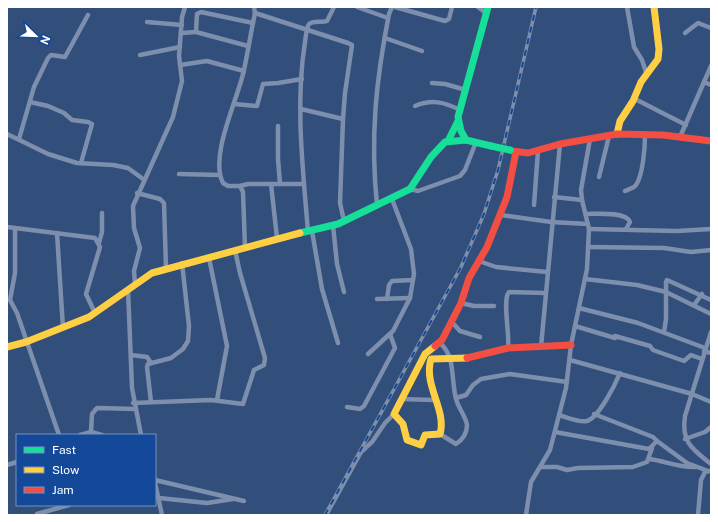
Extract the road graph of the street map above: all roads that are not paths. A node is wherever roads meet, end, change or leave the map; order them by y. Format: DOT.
graph roads {
  1 [pos="185,7"];
  2 [pos="254,7"];
  3 [pos="334,7"];
  4 [pos="357,7"];
  5 [pos="394,7"];
  6 [pos="452,7"];
  7 [pos="478,7"];
  8 [pos="627,7"];
  9 [pos="654,7"];
  10 [pos="487,10"];
  11 [pos="255,13"];
  12 [pos="88,15"];
  13 [pos="388,18"];
  14 [pos="147,22"];
  15 [pos="253,23"];
  16 [pos="182,25"];
  17 [pos="711,28"];
  18 [pos="307,30"];
  19 [pos="196,32"];
  20 [pos="182,33"];
  21 [pos="685,33"];
  22 [pos="385,38"];
  23 [pos="248,46"];
  24 [pos="180,47"];
  25 [pos="422,51"];
  26 [pos="140,55"];
  27 [pos="180,65"];
  28 [pos="711,66"];
  29 [pos="244,71"];
  30 [pos="647,75"];
  31 [pos="302,79"];
  32 [pos="704,82"];
  33 [pos="432,83"];
  34 [pos="711,85"];
  35 [pos="466,90"];
  36 [pos="635,99"];
  37 [pos="30,102"];
  38 [pos="234,104"];
  39 [pos="415,106"];
  40 [pos="301,109"];
  41 [pos="460,110"];
  42 [pos="343,119"];
  43 [pos="458,121"];
  44 [pos="686,125"];
  45 [pos="278,126"];
  46 [pos="7,134"];
  47 [pos="617,134"];
  48 [pos="646,135"];
  49 [pos="609,136"];
  50 [pos="680,138"];
  51 [pos="19,139"];
  52 [pos="590,139"];
  53 [pos="466,140"];
  54 [pos="448,141"];
  55 [pos="711,141"];
  56 [pos="476,142"];
  57 [pos="560,144"];
  58 [pos="513,151"];
  59 [pos="538,151"];
  60 [pos="80,163"];
  61 [pos="179,174"];
  62 [pos="220,175"];
  63 [pos="599,176"];
  64 [pos="143,180"];
  65 [pos="271,184"];
  66 [pos="280,184"];
  67 [pos="304,184"];
  68 [pos="240,186"];
  69 [pos="410,189"];
  70 [pos="625,190"];
  71 [pos="137,193"];
  72 [pos="554,197"];
  73 [pos="392,199"];
  74 [pos="582,200"];
  75 [pos="377,204"];
  76 [pos="534,205"];
  77 [pos="102,213"];
  78 [pos="586,214"];
  79 [pos="501,215"];
  80 [pos="344,221"];
  81 [pos="552,222"];
  82 [pos="588,224"];
  83 [pos="333,225"];
  84 [pos="7,227"];
  85 [pos="15,228"];
  86 [pos="589,229"];
  87 [pos="626,229"];
  88 [pos="711,229"];
  89 [pos="310,231"];
  90 [pos="57,233"];
  91 [pos="277,238"];
  92 [pos="99,244"];
  93 [pos="588,247"];
  94 [pos="245,248"];
  95 [pos="235,250"];
  96 [pos="711,250"];
  97 [pos="209,258"];
  98 [pos="479,261"];
  99 [pos="182,264"];
  100 [pos="166,268"];
  101 [pos="547,272"];
  102 [pos="585,279"];
  103 [pos="413,280"];
  104 [pos="135,284"];
  105 [pos="128,289"];
  106 [pos="344,292"];
  107 [pos="666,292"];
  108 [pos="545,293"];
  109 [pos="702,294"];
  110 [pos="410,298"];
  111 [pos="377,299"];
  112 [pos="387,299"];
  113 [pos="711,300"];
  114 [pos="460,303"];
  115 [pos="694,305"];
  116 [pos="494,306"];
  117 [pos="579,308"];
  118 [pos="95,313"];
  119 [pos="711,314"];
  120 [pos="451,322"];
  121 [pos="575,326"];
  122 [pos="63,328"];
  123 [pos="664,332"];
  124 [pos="711,332"];
  125 [pos="390,334"];
  126 [pos="480,338"];
  127 [pos="26,342"];
  128 [pos="338,343"];
  129 [pos="440,343"];
  130 [pos="571,345"];
  131 [pos="7,347"];
  132 [pos="541,347"];
  133 [pos="508,348"];
  134 [pos="705,350"];
  135 [pos="711,353"];
  136 [pos="368,354"];
  137 [pos="131,355"];
  138 [pos="450,359"];
  139 [pos="702,359"];
  140 [pos="570,360"];
  141 [pos="151,362"];
  142 [pos="620,373"];
  143 [pos="568,382"];
  144 [pos="692,394"];
  145 [pos="456,398"];
  146 [pos="401,399"];
  147 [pos="217,400"];
  148 [pos="434,400"];
  149 [pos="133,402"];
  150 [pos="152,402"];
  151 [pos="711,402"];
  152 [pos="348,407"];
  153 [pos="135,409"];
  154 [pos="394,414"];
  155 [pos="594,414"];
  156 [pos="559,416"];
  157 [pos="711,427"];
  158 [pos="91,432"];
  159 [pos="555,432"];
  160 [pos="59,434"];
  161 [pos="84,434"];
  162 [pos="98,434"];
  163 [pos="141,434"];
  164 [pos="440,434"];
  165 [pos="685,439"];
  166 [pos="657,441"];
  167 [pos="652,448"];
  168 [pos="649,459"];
  169 [pos="711,464"];
  170 [pos="541,467"];
  171 [pos="698,467"];
  172 [pos="710,471"];
  173 [pos="156,482"];
  174 [pos="156,486"];
  175 [pos="159,498"];
  176 [pos="234,498"];
  177 [pos="244,501"];
  178 [pos="65,506"];
  179 [pos="37,514"];
  180 [pos="162,515"];
  181 [pos="326,515"];
  182 [pos="526,515"];
  183 [pos="698,515"];
  1 -- 16 [label="street"];
  2 -- 11 [label="street"];
  3 -- 18 [label="street"];
  4 -- 13 [label="street"];
  5 -- 6 [label="street"];
  5 -- 13 [label="street"];
  7 -- 10 [label="street"];
  8 -- 30 [label="street"];
  9 -- 30 [label="street"];
  10 -- 35 [label="street"];
  11 -- 15 [label="street"];
  11 -- 18 [label="street"];
  12 -- 37 [label="street"];
  13 -- 22 [label="street"];
  14 -- 16 [label="street"];
  15 -- 19 [label="street"];
  15 -- 23 [label="street"];
  16 -- 20 [label="street"];
  17 -- 21 [label="street"];
  18 -- 31 [label="street"];
  18 -- 42 [label="street"];
  19 -- 20 [label="street"];
  19 -- 23 [label="street"];
  20 -- 24 [label="street"];
  22 -- 25 [label="street"];
  22 -- 75 [label="street"];
  23 -- 29 [label="street"];
  24 -- 26 [label="street"];
  24 -- 27 [label="street"];
  27 -- 29 [label="street"];
  27 -- 64 [label="street"];
  28 -- 32 [label="street"];
  29 -- 38 [label="street"];
  30 -- 36 [label="street"];
  31 -- 38 [label="street"];
  31 -- 40 [label="street"];
  32 -- 34 [label="street"];
  32 -- 44 [label="street"];
  33 -- 35 [label="street"];
  35 -- 41 [label="street"];
  36 -- 44 [label="street"];
  36 -- 47 [label="street"];
  37 -- 51 [label="street"];
  37 -- 60 [label="street"];
  38 -- 62 [label="street"];
  39 -- 41 [label="street"];
  40 -- 42 [label="street"];
  40 -- 67 [label="street"];
  41 -- 43 [label="street"];
  42 -- 80 [label="street"];
  43 -- 53 [label="street"];
  43 -- 54 [label="street"];
  44 -- 50 [label="street"];
  45 -- 66 [label="street"];
  46 -- 51 [label="street"];
  47 -- 48 [label="street"];
  47 -- 49 [label="street"];
  48 -- 50 [label="street"];
  48 -- 70 [label="street"];
  49 -- 52 [label="street"];
  49 -- 63 [label="street"];
  50 -- 55 [label="street"];
  51 -- 60 [label="street"];
  52 -- 57 [label="street"];
  52 -- 74 [label="street"];
  53 -- 54 [label="street"];
  53 -- 56 [label="street"];
  54 -- 69 [label="street"];
  56 -- 58 [label="street, bridge"];
  56 -- 69 [label="street"];
  57 -- 59 [label="street"];
  57 -- 72 [label="street"];
  58 -- 59 [label="street"];
  58 -- 79 [label="street"];
  59 -- 76 [label="street"];
  60 -- 64 [label="street"];
  61 -- 62 [label="street"];
  62 -- 68 [label="street"];
  64 -- 71 [label="street"];
  65 -- 66 [label="street"];
  65 -- 68 [label="street"];
  65 -- 91 [label="street"];
  66 -- 67 [label="street"];
  67 -- 89 [label="street"];
  68 -- 94 [label="street"];
  69 -- 73 [label="street"];
  71 -- 100 [label="street"];
  71 -- 104 [label="street"];
  72 -- 74 [label="street"];
  72 -- 81 [label="street"];
  73 -- 75 [label="street"];
  73 -- 103 [label="street"];
  74 -- 78 [label="street"];
  75 -- 80 [label="street"];
  77 -- 92 [label="street"];
  78 -- 82 [label="street"];
  78 -- 87 [label="street"];
  79 -- 81 [label="street"];
  79 -- 98 [label="street"];
  80 -- 83 [label="street"];
  81 -- 82 [label="street"];
  81 -- 101 [label="street"];
  82 -- 86 [label="street"];
  83 -- 89 [label="street"];
  83 -- 106 [label="street"];
  84 -- 85 [label="street"];
  85 -- 90 [label="street"];
  85 -- 127 [label="street"];
  86 -- 87 [label="street"];
  86 -- 93 [label="street"];
  87 -- 88 [label="street"];
  89 -- 91 [label="street"];
  89 -- 128 [label="street"];
  90 -- 92 [label="street"];
  90 -- 122 [label="street"];
  91 -- 94 [label="street"];
  92 -- 118 [label="street"];
  93 -- 96 [label="street"];
  93 -- 102 [label="street"];
  94 -- 95 [label="street"];
  95 -- 97 [label="street"];
  95 -- 147 [label="street"];
  97 -- 99 [label="street"];
  97 -- 147 [label="street"];
  98 -- 101 [label="street"];
  98 -- 114 [label="street"];
  99 -- 100 [label="street"];
  99 -- 141 [label="street"];
  100 -- 104 [label="street"];
  101 -- 108 [label="street"];
  102 -- 107 [label="street"];
  102 -- 117 [label="street"];
  103 -- 110 [label="street"];
  103 -- 112 [label="street"];
  104 -- 105 [label="street"];
  105 -- 118 [label="street"];
  105 -- 137 [label="street"];
  107 -- 109 [label="street"];
  107 -- 115 [label="street"];
  107 -- 123 [label="street"];
  108 -- 132 [label="street"];
  108 -- 133 [label="street"];
  109 -- 113 [label="street"];
  109 -- 115 [label="street"];
  110 -- 112 [label="street"];
  110 -- 125 [label="street"];
  111 -- 112 [label="street"];
  114 -- 116 [label="street"];
  114 -- 120 [label="street"];
  115 -- 119 [label="street"];
  117 -- 121 [label="street"];
  117 -- 123 [label="street"];
  118 -- 122 [label="street"];
  120 -- 126 [label="street"];
  120 -- 129 [label="street"];
  121 -- 130 [label="street"];
  121 -- 139 [label="street"];
  122 -- 127 [label="street"];
  123 -- 134 [label="street"];
  124 -- 134 [label="street"];
  125 -- 136 [label="street"];
  125 -- 152 [label="street"];
  127 -- 131 [label="street"];
  127 -- 160 [label="street"];
  129 -- 138 [label="street"];
  129 -- 146 [label="street"];
  130 -- 132 [label="street"];
  130 -- 140 [label="street"];
  132 -- 133 [label="street"];
  133 -- 138 [label="street"];
  134 -- 135 [label="street"];
  134 -- 139 [label="street"];
  137 -- 141 [label="street"];
  137 -- 149 [label="street"];
  138 -- 145 [label="street"];
  138 -- 148 [label="street"];
  139 -- 144 [label="street"];
  140 -- 142 [label="street"];
  140 -- 143 [label="street"];
  141 -- 150 [label="street"];
  142 -- 144 [label="street"];
  142 -- 155 [label="street"];
  143 -- 145 [label="street"];
  143 -- 156 [label="street"];
  144 -- 151 [label="street"];
  144 -- 165 [label="street"];
  145 -- 164 [label="street"];
  146 -- 148 [label="street"];
  146 -- 154 [label="street"];
  147 -- 150 [label="street"];
  148 -- 164 [label="street"];
  149 -- 150 [label="street"];
  149 -- 153 [label="street"];
  153 -- 158 [label="street"];
  153 -- 163 [label="street"];
  154 -- 164 [label="street"];
  154 -- 181 [label="street"];
  155 -- 156 [label="street"];
  155 -- 166 [label="street"];
  156 -- 159 [label="street"];
  157 -- 165 [label="street"];
  158 -- 161 [label="street"];
  158 -- 162 [label="street"];
  159 -- 167 [label="street"];
  159 -- 170 [label="street"];
  165 -- 169 [label="street"];
  166 -- 167 [label="street"];
  166 -- 171 [label="street"];
  167 -- 168 [label="street"];
  168 -- 170 [label="street"];
  168 -- 171 [label="street"];
  170 -- 182 [label="street"];
  171 -- 172 [label="street"];
  172 -- 183 [label="street"];
  173 -- 176 [label="street"];
  174 -- 175 [label="street"];
  175 -- 176 [label="street"];
  175 -- 180 [label="street"];
  176 -- 177 [label="street"];
  178 -- 179 [label="street"];
}
